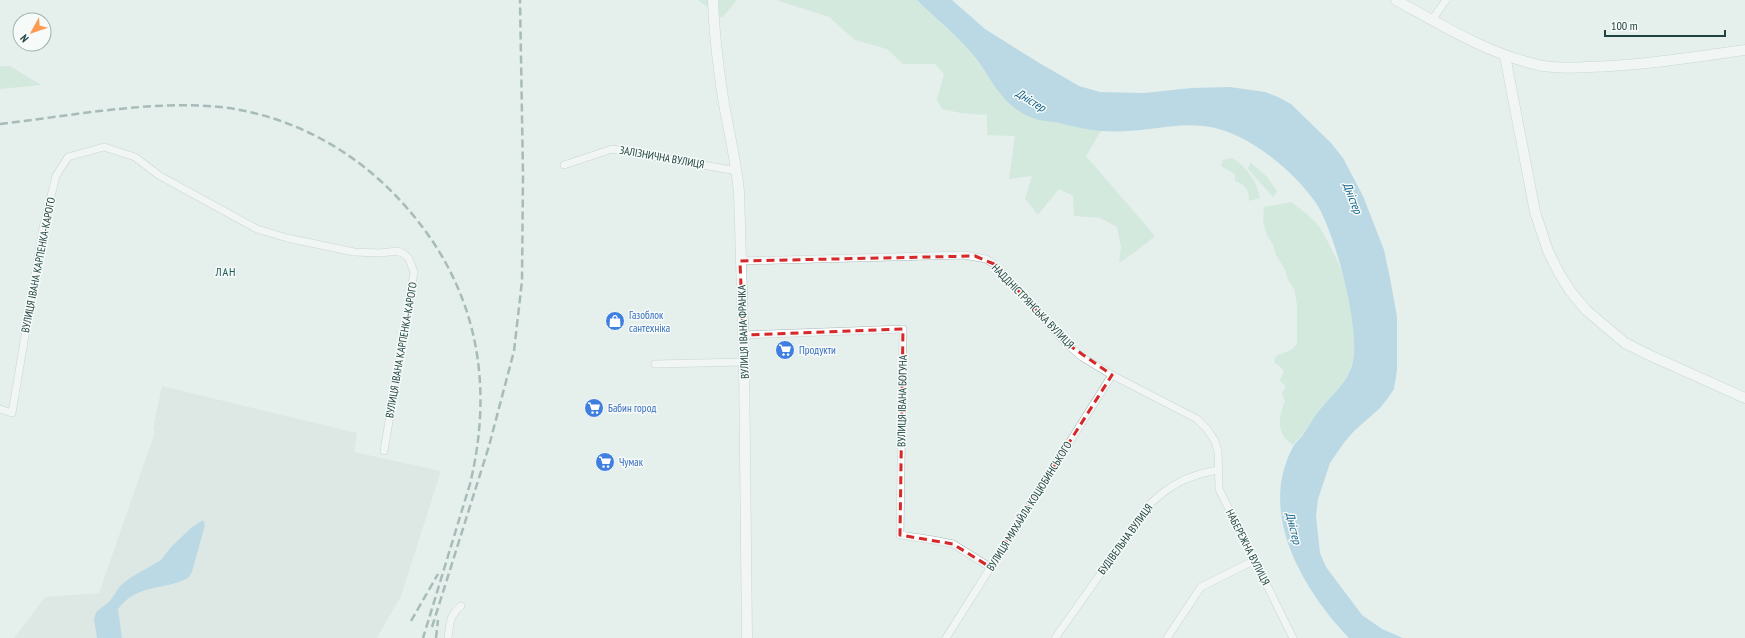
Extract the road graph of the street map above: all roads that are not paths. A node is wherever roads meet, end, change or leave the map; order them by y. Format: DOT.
graph roads {
  1 [pos="714,0"];
  2 [pos="1396,0"];
  3 [pos="1446,0"];
  4 [pos="1432,20"];
  5 [pos="1745,50"];
  6 [pos="1505,56"];
  7 [pos="564,165"];
  8 [pos="737,171"];
  9 [pos="740,261"];
  10 [pos="743,335"];
  11 [pos="744,362"];
  12 [pos="655,364"];
  13 [pos="1112,375"];
  14 [pos="1745,398"];
  15 [pos="0,409"];
  16 [pos="384,451"];
  17 [pos="1218,452"];
  18 [pos="1218,470"];
  19 [pos="1255,560"];
  20 [pos="990,567"];
  21 [pos="461,606"];
  22 [pos="448,638"];
  23 [pos="747,638"];
  24 [pos="946,638"];
  25 [pos="1055,638"];
  26 [pos="1167,638"];
  27 [pos="1293,638"];
  1 -- 8 [label="main road, ВУЛИЦЯ ІВАНА ФРАНКА"];
  2 -- 4 [label="main road"];
  3 -- 4 [label="street"];
  4 -- 6 [label="main road"];
  5 -- 6 [label="main road"];
  6 -- 14 [label="main road"];
  7 -- 8 [label="street, ЗАЛІЗНИЧНА ВУЛИЦЯ"];
  8 -- 9 [label="main road, ВУЛИЦЯ ІВАНА ФРАНКА"];
  9 -- 10 [label="main road, ВУЛИЦЯ ІВАНА ФРАНКА"];
  9 -- 13 [label="street, НАДДНІСТРЯНСЬКА ВУЛИЦЯ"];
  10 -- 11 [label="main road, ВУЛИЦЯ ІВАНА ФРАНКА"];
  10 -- 20 [label="street, ВУЛИЦЯ ІВАНА БОГУНА"];
  11 -- 12 [label="street"];
  11 -- 23 [label="main road, ВУЛИЦЯ ІВАНА ФРАНКА"];
  13 -- 17 [label="street, НАДДНІСТРЯНСЬКА ВУЛИЦЯ"];
  13 -- 20 [label="street, ВУЛИЦЯ МИХАЙЛА КОЦЮБИНСЬКОГО"];
  15 -- 16 [label="street, ВУЛИЦЯ ІВАНА КАРПЕНКА-КАРОГО"];
  17 -- 18 [label="street, НАБЕРЕЖНА ВУЛИЦЯ"];
  18 -- 19 [label="street, НАБЕРЕЖНА ВУЛИЦЯ"];
  18 -- 25 [label="street, БУДІВЕЛЬНА ВУЛИЦЯ"];
  19 -- 26 [label="street"];
  19 -- 27 [label="street, НАБЕРЕЖНА ВУЛИЦЯ"];
  20 -- 24 [label="street, ВУЛИЦЯ МИХАЙЛА КОЦЮБИНСЬКОГО"];
  21 -- 22 [label="street"];
}
